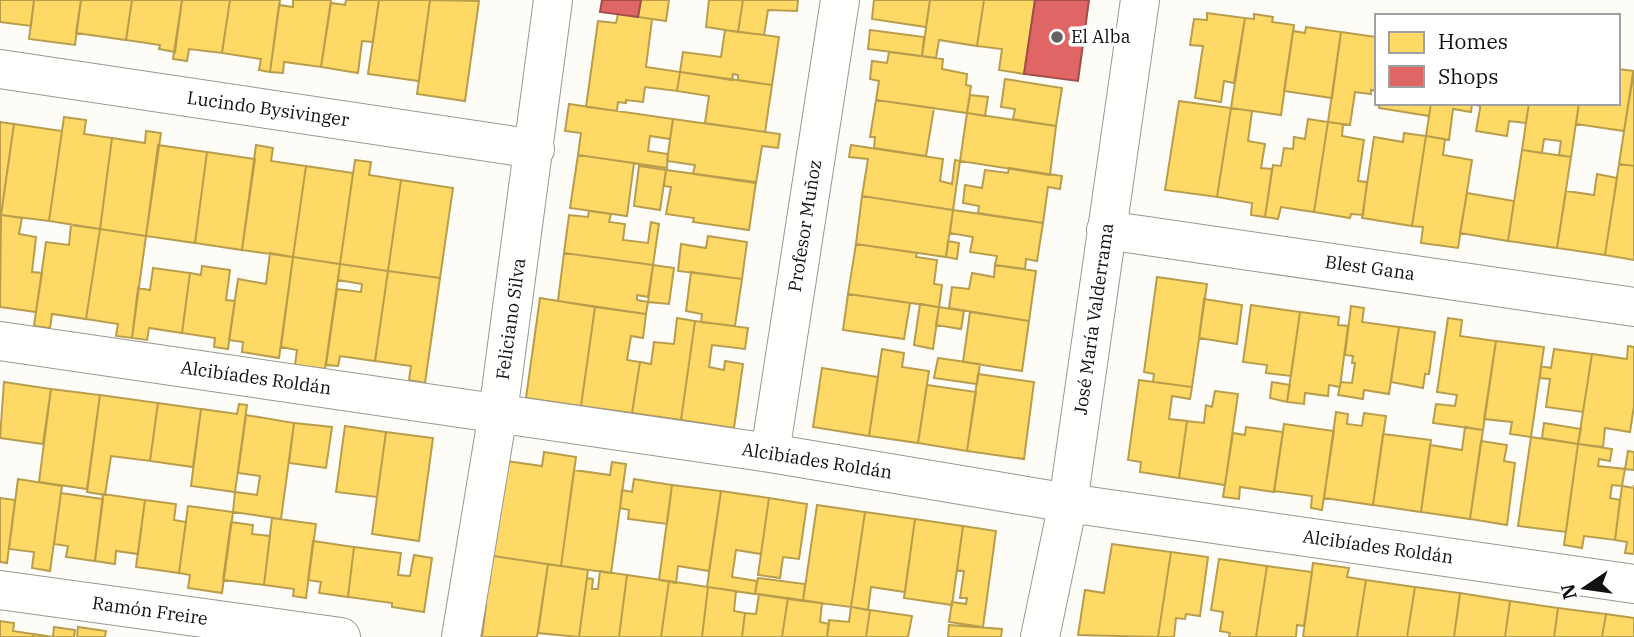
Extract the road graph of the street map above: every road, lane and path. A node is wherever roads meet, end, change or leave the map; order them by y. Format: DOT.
graph roads {
  1 [pos="553,0"];
  2 [pos="840,0"];
  3 [pos="1140,0"];
  4 [pos="0,69"];
  5 [pos="536,149"];
  6 [pos="1106,230"];
  7 [pos="1634,306"];
  8 [pos="0,341"];
  9 [pos="498,413"];
  10 [pos="770,453"];
  11 [pos="1068,502"];
  12 [pos="1634,584"];
  13 [pos="0,590"];
  14 [pos="341,637"];
  15 [pos="461,637"];
  16 [pos="1040,637"];
  1 -- 5 [label="street, Feliciano Silva"];
  2 -- 10 [label="street, Profesor Muñoz"];
  3 -- 6 [label="street, José María Valderrama"];
  4 -- 5 [label="street, Lucindo Bysivinger"];
  5 -- 9 [label="street, Feliciano Silva"];
  6 -- 7 [label="street, Blest Gana"];
  6 -- 11 [label="street, José María Valderrama"];
  8 -- 9 [label="street, Alcibíades Roldán"];
  9 -- 10 [label="street, Alcibíades Roldán"];
  9 -- 15 [label="street, Feliciano Silva"];
  10 -- 11 [label="street, Alcibíades Roldán"];
  11 -- 12 [label="street, Alcibíades Roldán"];
  11 -- 16 [label="street, José María Valderrama"];
  13 -- 14 [label="street, Ramón Freire"];
}
